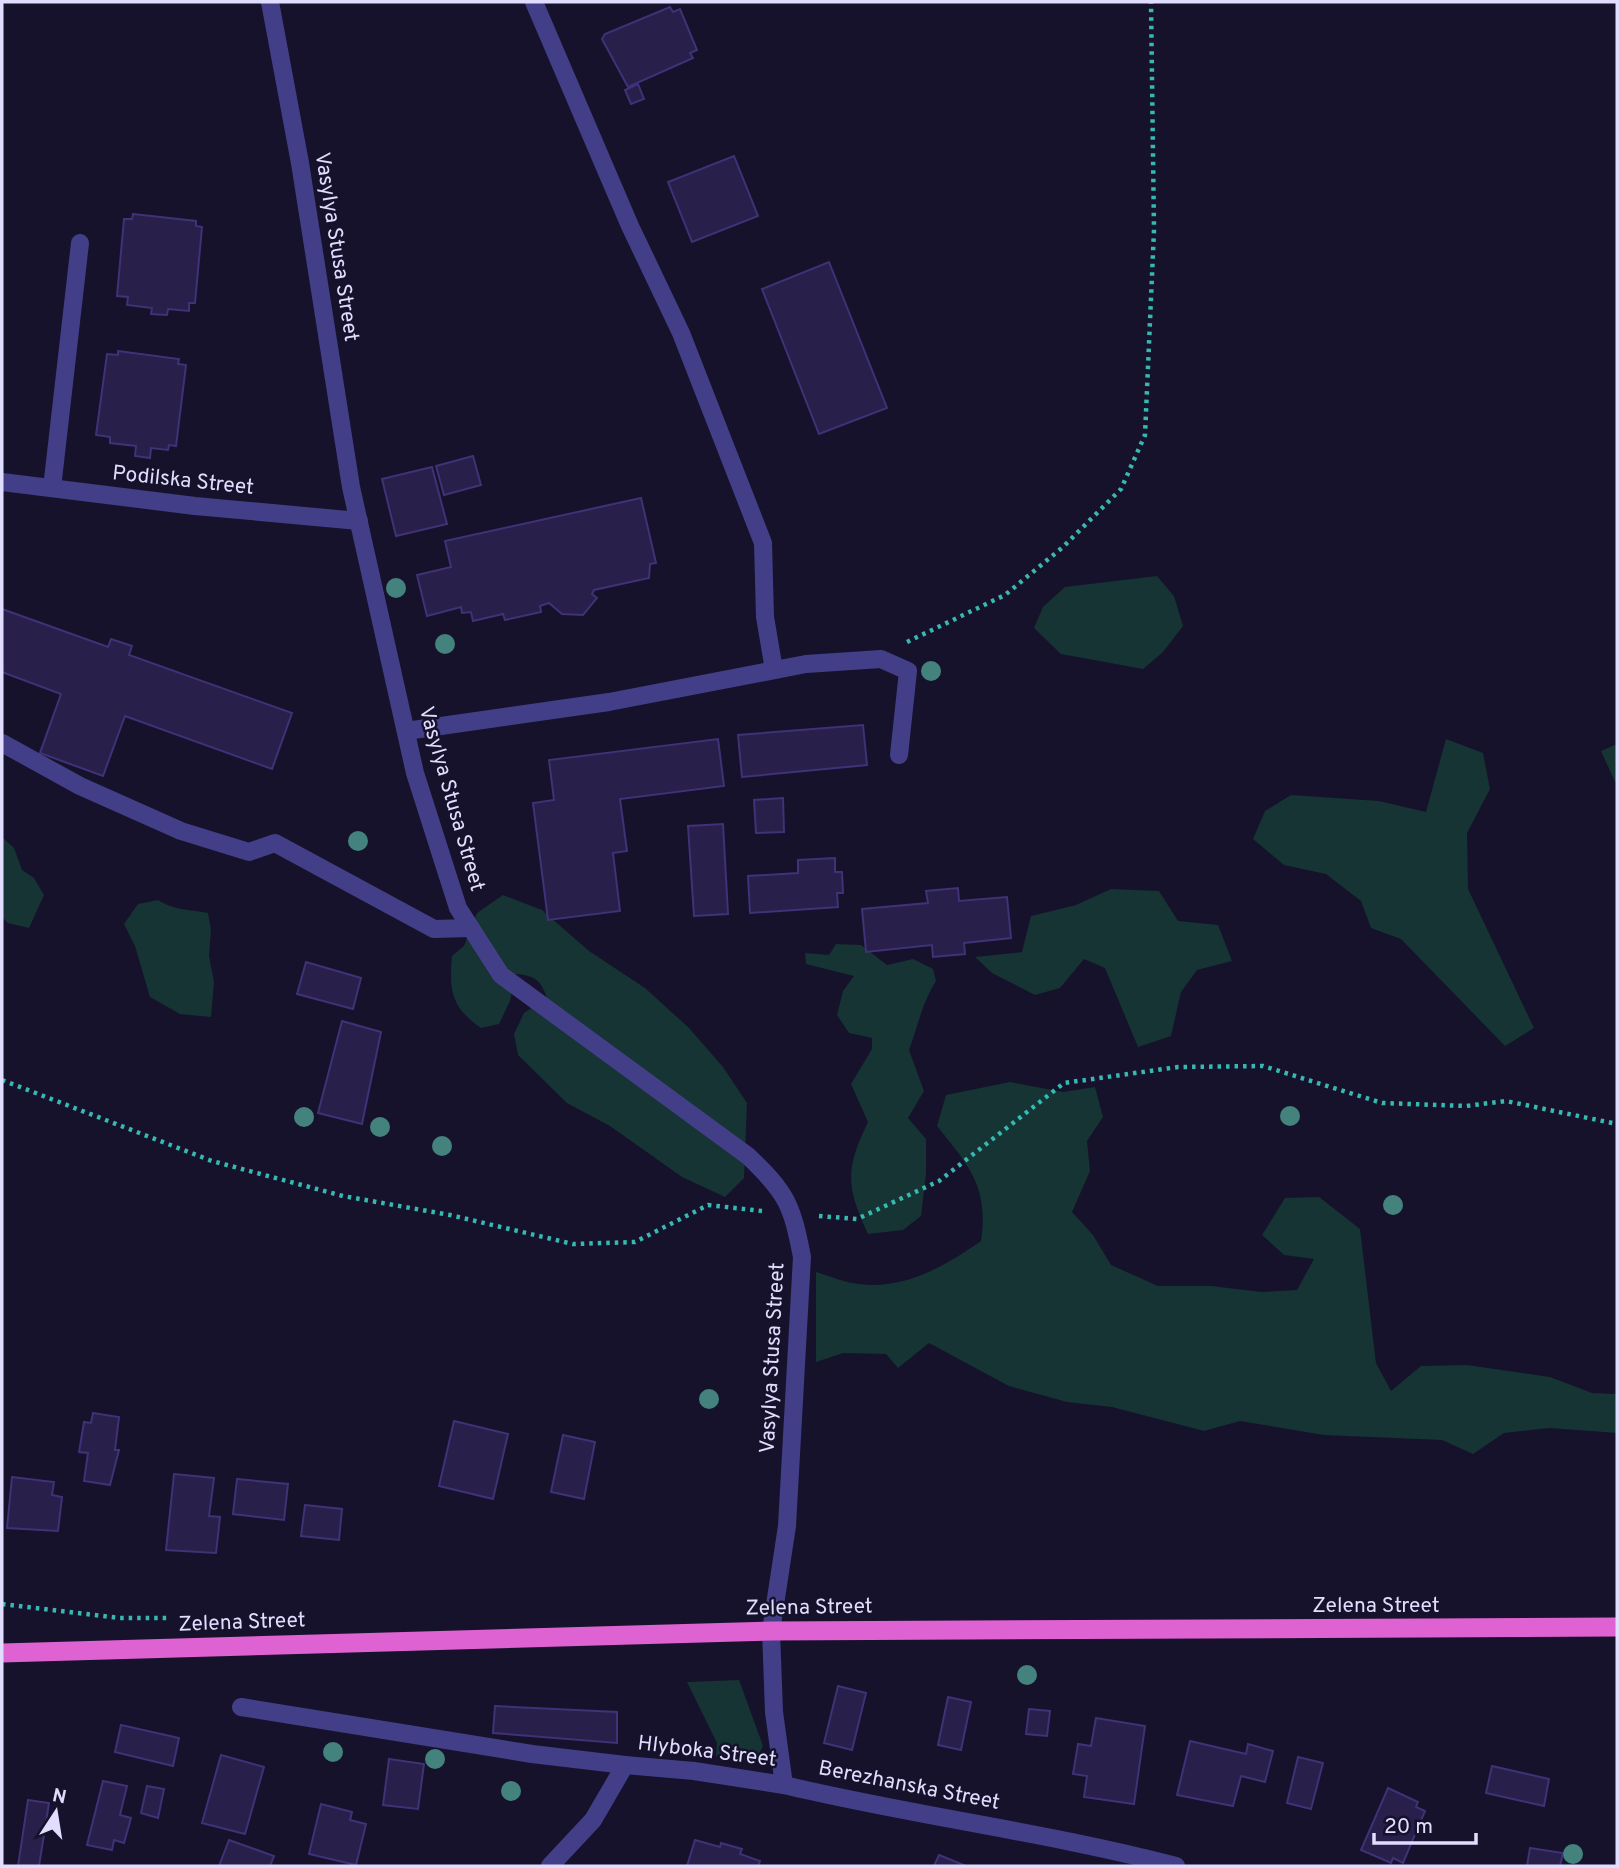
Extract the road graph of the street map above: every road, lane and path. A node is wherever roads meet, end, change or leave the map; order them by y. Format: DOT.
graph roads {
  1 [pos="270,2"];
  2 [pos="534,2"];
  3 [pos="1151,2"];
  4 [pos="80,243"];
  5 [pos="2,482"];
  6 [pos="51,488"];
  7 [pos="359,521"];
  8 [pos="881,659"];
  9 [pos="774,670"];
  10 [pos="406,731"];
  11 [pos="2,743"];
  12 [pos="899,755"];
  13 [pos="471,928"];
  14 [pos="2,1080"];
  15 [pos="1617,1124"];
  16 [pos="794,1214"];
  17 [pos="2,1604"];
  18 [pos="175,1618"];
  19 [pos="1617,1627"];
  20 [pos="771,1631"];
  21 [pos="2,1653"];
  22 [pos="241,1706"];
  23 [pos="625,1765"];
  24 [pos="784,1785"];
  25 [pos="1110,1858"];
  26 [pos="550,1866"];
  27 [pos="1175,1866"];
  1 -- 7 [label="street, Vasylya Stusa Street"];
  2 -- 9 [label="street"];
  3 -- 8 [label="path"];
  4 -- 6 [label="street"];
  5 -- 6 [label="street, Podilska Street"];
  6 -- 7 [label="street, Podilska Street"];
  7 -- 10 [label="street, Vasylya Stusa Street"];
  8 -- 9 [label="street"];
  8 -- 12 [label="street"];
  9 -- 10 [label="street"];
  10 -- 13 [label="street, Vasylya Stusa Street"];
  11 -- 13 [label="street"];
  13 -- 16 [label="street, Vasylya Stusa Street"];
  14 -- 16 [label="path"];
  15 -- 16 [label="path"];
  16 -- 20 [label="street, Vasylya Stusa Street"];
  17 -- 18 [label="path"];
  19 -- 20 [label="highway, Zelena Street"];
  20 -- 21 [label="highway, Zelena Street"];
  20 -- 24 [label="street"];
  22 -- 23 [label="street"];
  23 -- 24 [label="street, Hlyboka Street"];
  23 -- 26 [label="street, Hlyboka Street"];
  24 -- 25 [label="street, Berezhanska Street"];
  25 -- 27 [label="street, Berezhanska Street"];
}
